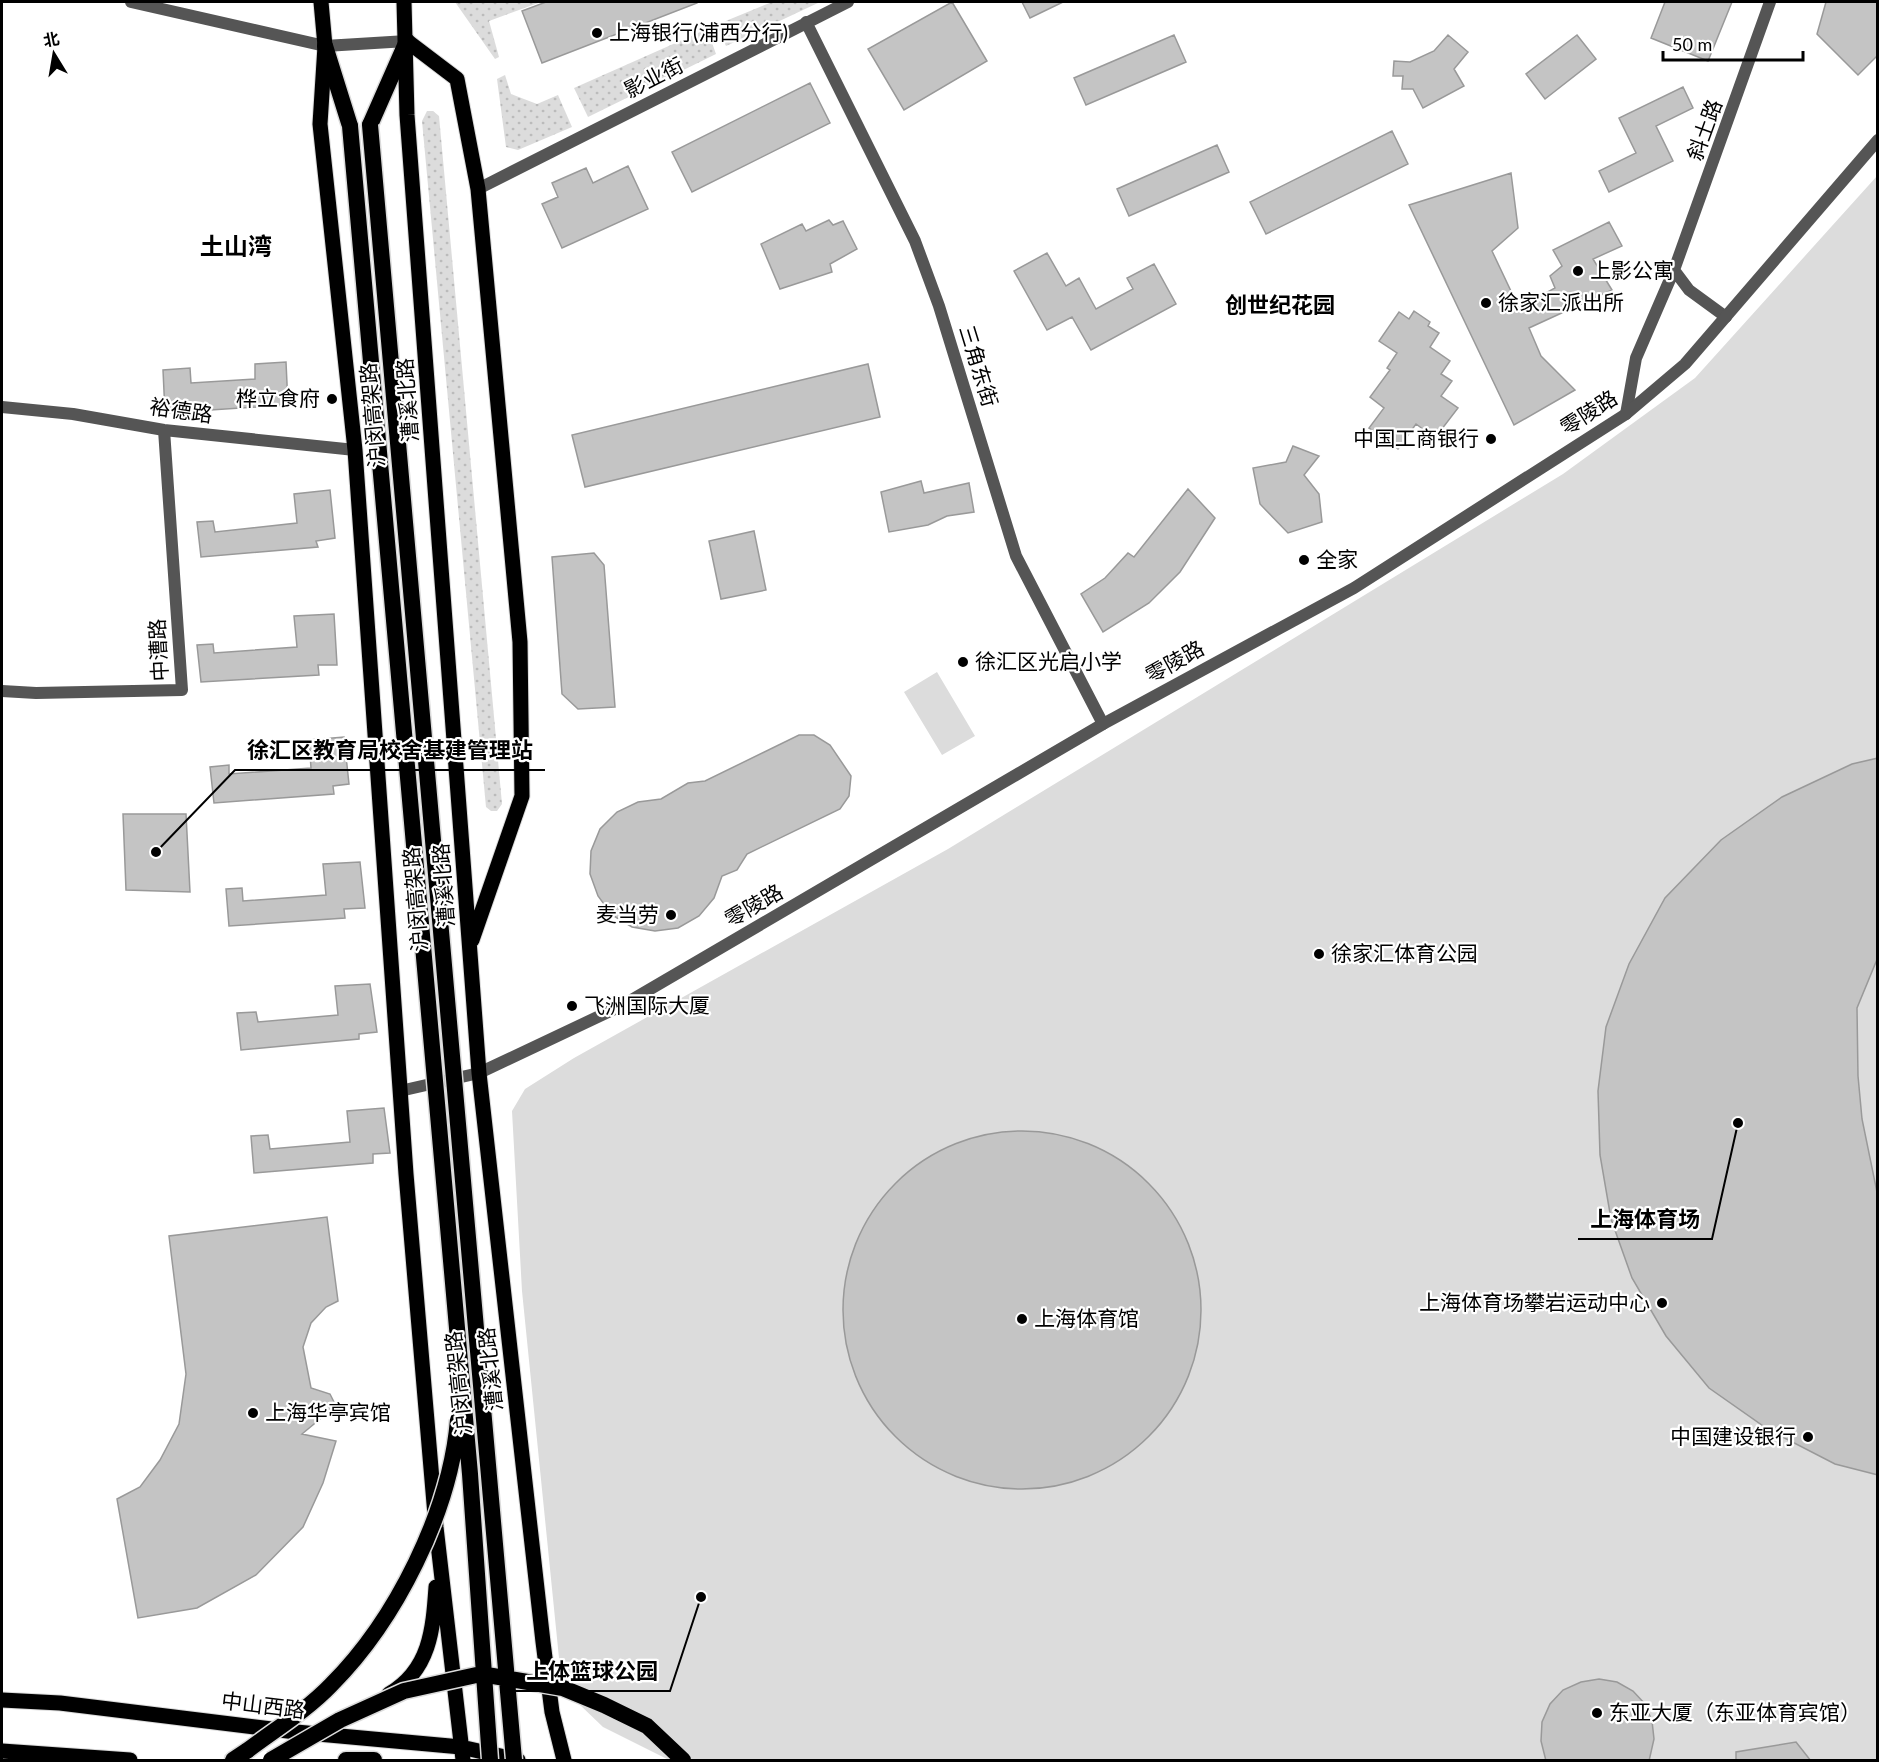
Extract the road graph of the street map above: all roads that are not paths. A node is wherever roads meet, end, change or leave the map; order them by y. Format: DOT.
graph roads {
  1 [pos="131,2"];
  2 [pos="321,2"];
  3 [pos="404,2"];
  4 [pos="848,2"];
  5 [pos="1770,2"];
  6 [pos="806,22"];
  7 [pos="407,41"];
  8 [pos="325,46"];
  9 [pos="1878,140"];
  10 [pos="478,189"];
  11 [pos="1674,270"];
  12 [pos="1726,317"];
  13 [pos="2,407"];
  14 [pos="1626,414"];
  15 [pos="164,429"];
  16 [pos="355,450"];
  17 [pos="2,691"];
  18 [pos="1104,724"];
  19 [pos="470,946"];
  20 [pos="479,1072"];
  21 [pos="400,1091"];
  22 [pos="461,1377"];
  23 [pos="436,1527"];
  24 [pos="2,1700"];
  25 [pos="296,1732"];
  26 [pos="2,1751"];
  27 [pos="462,1754"];
  28 [pos="130,1761"];
  29 [pos="233,1761"];
  30 [pos="271,1761"];
  31 [pos="346,1761"];
  32 [pos="374,1761"];
  33 [pos="490,1761"];
  34 [pos="516,1761"];
  35 [pos="564,1761"];
  36 [pos="683,1761"];
  1 -- 8 [label="street"];
  2 -- 8 [label="main road"];
  3 -- 7 [label="main road, 漕溪北路"];
  4 -- 6 [label="street, 影业街"];
  5 -- 11 [label="street, 斜土路"];
  6 -- 10 [label="street, 影业街"];
  6 -- 18 [label="street, 三角东街"];
  7 -- 8 [label="street"];
  7 -- 10 [label="main road"];
  7 -- 19 [label="main road, 漕溪北路"];
  7 -- 34 [label="highway, 沪闵高架路, bridge"];
  8 -- 16 [label="main road"];
  8 -- 22 [label="highway, bridge"];
  9 -- 12 [label="street, 零陵路"];
  10 -- 19 [label="main road"];
  11 -- 12 [label="street"];
  11 -- 14 [label="street, 斜土路"];
  12 -- 14 [label="street, 零陵路"];
  13 -- 15 [label="street, 裕德路"];
  14 -- 18 [label="street, 零陵路"];
  15 -- 16 [label="street, 裕德路"];
  15 -- 17 [label="street, 中漕路"];
  16 -- 21 [label="main road"];
  18 -- 20 [label="street, 零陵路"];
  19 -- 20 [label="main road, 漕溪北路"];
  20 -- 21 [label="street, 零陵路"];
  20 -- 35 [label="main road, 漕溪北路"];
  21 -- 23 [label="main road"];
  22 -- 29 [label="highway, bridge"];
  22 -- 33 [label="highway, bridge"];
  23 -- 25 [label="main road"];
  23 -- 27 [label="main road"];
  24 -- 25 [label="main road, 中山西路"];
  25 -- 27 [label="main road, 中山西路"];
  26 -- 28 [label="main road"];
  27 -- 34 [label="main road, 中山西路"];
  30 -- 36 [label="highway, bridge"];
  31 -- 32 [label="highway"];
}
